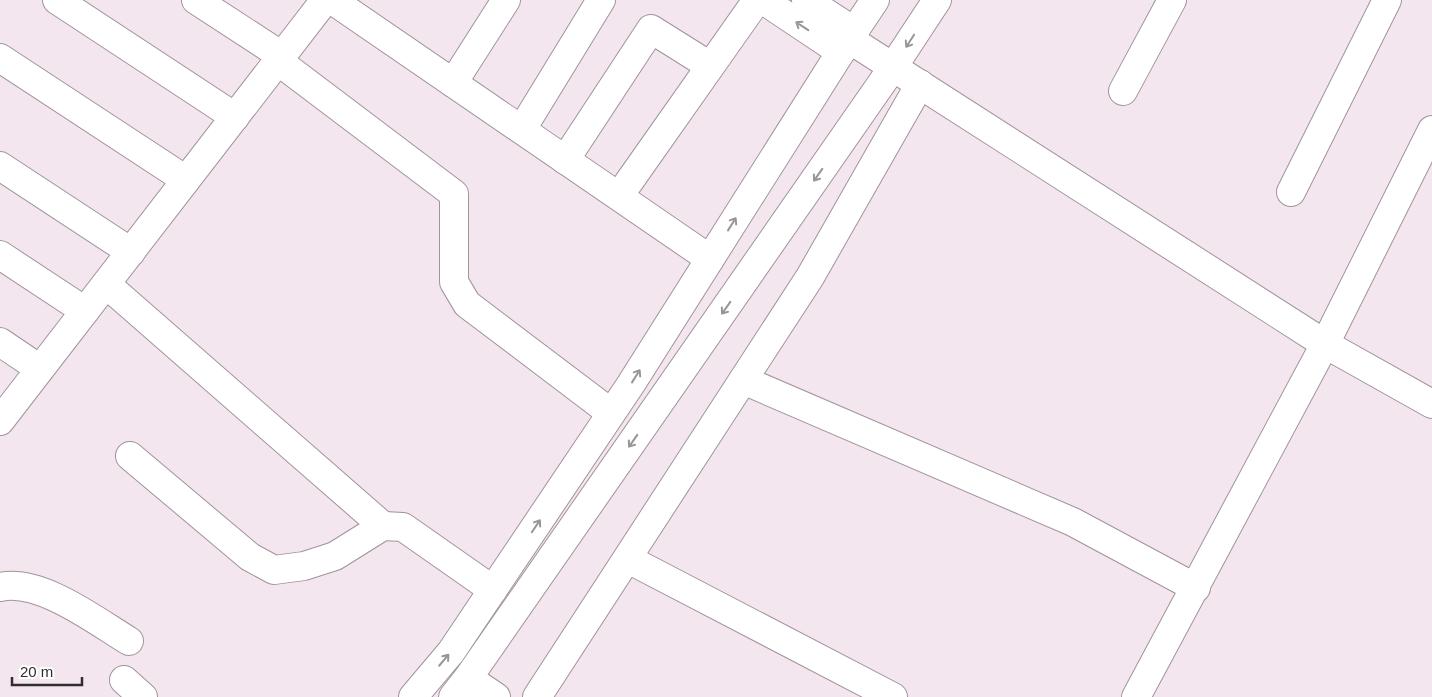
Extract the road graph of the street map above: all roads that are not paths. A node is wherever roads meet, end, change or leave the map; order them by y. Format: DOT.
graph roads {
  1 [pos="57,0"];
  2 [pos="196,0"];
  3 [pos="326,0"];
  4 [pos="332,0"];
  5 [pos="506,0"];
  6 [pos="601,0"];
  7 [pos="757,0"];
  8 [pos="763,0"];
  9 [pos="806,0"];
  10 [pos="875,0"];
  11 [pos="937,0"];
  12 [pos="1172,0"];
  13 [pos="1387,0"];
  14 [pos="848,40"];
  15 [pos="0,58"];
  16 [pos="280,58"];
  17 [pos="710,66"];
  18 [pos="893,67"];
  19 [pos="453,83"];
  20 [pos="920,84"];
  21 [pos="1123,91"];
  22 [pos="235,117"];
  23 [pos="522,129"];
  24 [pos="1432,130"];
  25 [pos="566,160"];
  26 [pos="0,166"];
  27 [pos="186,180"];
  28 [pos="1291,192"];
  29 [pos="619,196"];
  30 [pos="130,252"];
  31 [pos="0,255"];
  32 [pos="710,258"];
  33 [pos="106,284"];
  34 [pos="85,311"];
  35 [pos="0,342"];
  36 [pos="1326,344"];
  37 [pos="40,369"];
  38 [pos="743,380"];
  39 [pos="1432,404"];
  40 [pos="611,413"];
  41 [pos="0,422"];
  42 [pos="130,456"];
  43 [pos="383,526"];
  44 [pos="628,559"];
  45 [pos="0,587"];
  46 [pos="1196,588"];
  47 [pos="493,590"];
  48 [pos="129,641"];
  49 [pos="460,688"];
  50 [pos="413,697"];
  51 [pos="496,697"];
  52 [pos="537,697"];
  53 [pos="893,697"];
  54 [pos="1136,697"];
  1 -- 22 [label="street"];
  2 -- 16 [label="street"];
  3 -- 16 [label="street"];
  4 -- 19 [label="street"];
  5 -- 19 [label="street"];
  6 -- 23 [label="street"];
  7 -- 17 [label="street"];
  14 -- 8 [label="street, one-way"];
  9 -- 14 [label="street"];
  10 -- 14 [label="street"];
  11 -- 18 [label="street, one-way"];
  12 -- 21 [label="street"];
  13 -- 28 [label="street"];
  14 -- 18 [label="street"];
  32 -- 14 [label="street, one-way"];
  15 -- 27 [label="street"];
  16 -- 22 [label="street"];
  16 -- 40 [label="street"];
  17 -- 25 [label="street"];
  17 -- 29 [label="street"];
  18 -- 20 [label="street"];
  18 -- 49 [label="street, one-way"];
  19 -- 23 [label="street"];
  20 -- 36 [label="street"];
  20 -- 38 [label="street"];
  22 -- 27 [label="street"];
  23 -- 25 [label="street"];
  24 -- 36 [label="street"];
  25 -- 29 [label="street"];
  26 -- 30 [label="street"];
  27 -- 30 [label="street"];
  29 -- 32 [label="street"];
  30 -- 33 [label="street"];
  31 -- 34 [label="street"];
  40 -- 32 [label="street, one-way"];
  33 -- 34 [label="street"];
  33 -- 43 [label="street"];
  34 -- 37 [label="street"];
  35 -- 37 [label="street"];
  36 -- 39 [label="street"];
  36 -- 46 [label="street"];
  37 -- 41 [label="street"];
  38 -- 44 [label="street"];
  38 -- 46 [label="street"];
  47 -- 40 [label="street, one-way"];
  42 -- 43 [label="street"];
  43 -- 47 [label="street"];
  44 -- 52 [label="street"];
  44 -- 53 [label="street"];
  45 -- 48 [label="street"];
  46 -- 54 [label="street"];
  50 -- 47 [label="street, one-way"];
  49 -- 51 [label="street"];
}
